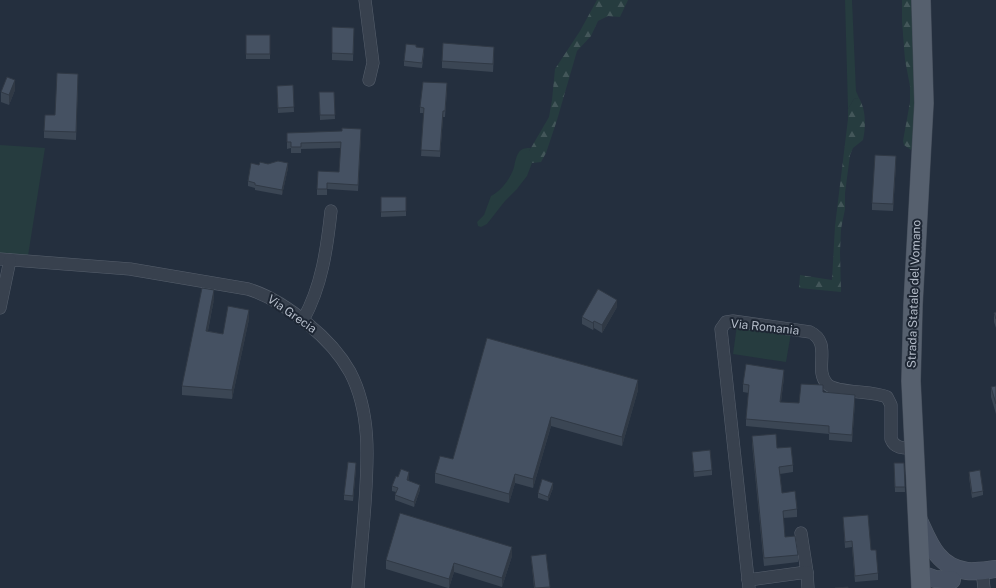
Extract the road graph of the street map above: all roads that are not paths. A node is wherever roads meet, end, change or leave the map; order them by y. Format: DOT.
graph roads {
  1 [pos="365,0"];
  2 [pos="921,0"];
  3 [pos="369,80"];
  4 [pos="331,211"];
  5 [pos="5,259"];
  6 [pos="0,308"];
  7 [pos="304,320"];
  8 [pos="914,448"];
  9 [pos="917,516"];
  10 [pos="802,533"];
  11 [pos="807,572"];
  12 [pos="965,574"];
  13 [pos="921,581"];
  14 [pos="748,584"];
  15 [pos="358,588"];
  16 [pos="808,588"];
  17 [pos="984,588"];
  1 -- 3 [label="street"];
  2 -- 8 [label="main road, Strada Statale del Vomano"];
  4 -- 7 [label="street"];
  5 -- 6 [label="street"];
  5 -- 7 [label="street, Via Grecia"];
  7 -- 15 [label="street, Via Grecia"];
  8 -- 9 [label="main road, Strada Statale del Vomano"];
  8 -- 14 [label="street, Via Romania"];
  9 -- 12 [label="main road"];
  9 -- 13 [label="main road, Strada Statale del Vomano"];
  10 -- 11 [label="street"];
  11 -- 14 [label="street"];
  11 -- 16 [label="street"];
  12 -- 13 [label="main road"];
  12 -- 17 [label="street"];
}
